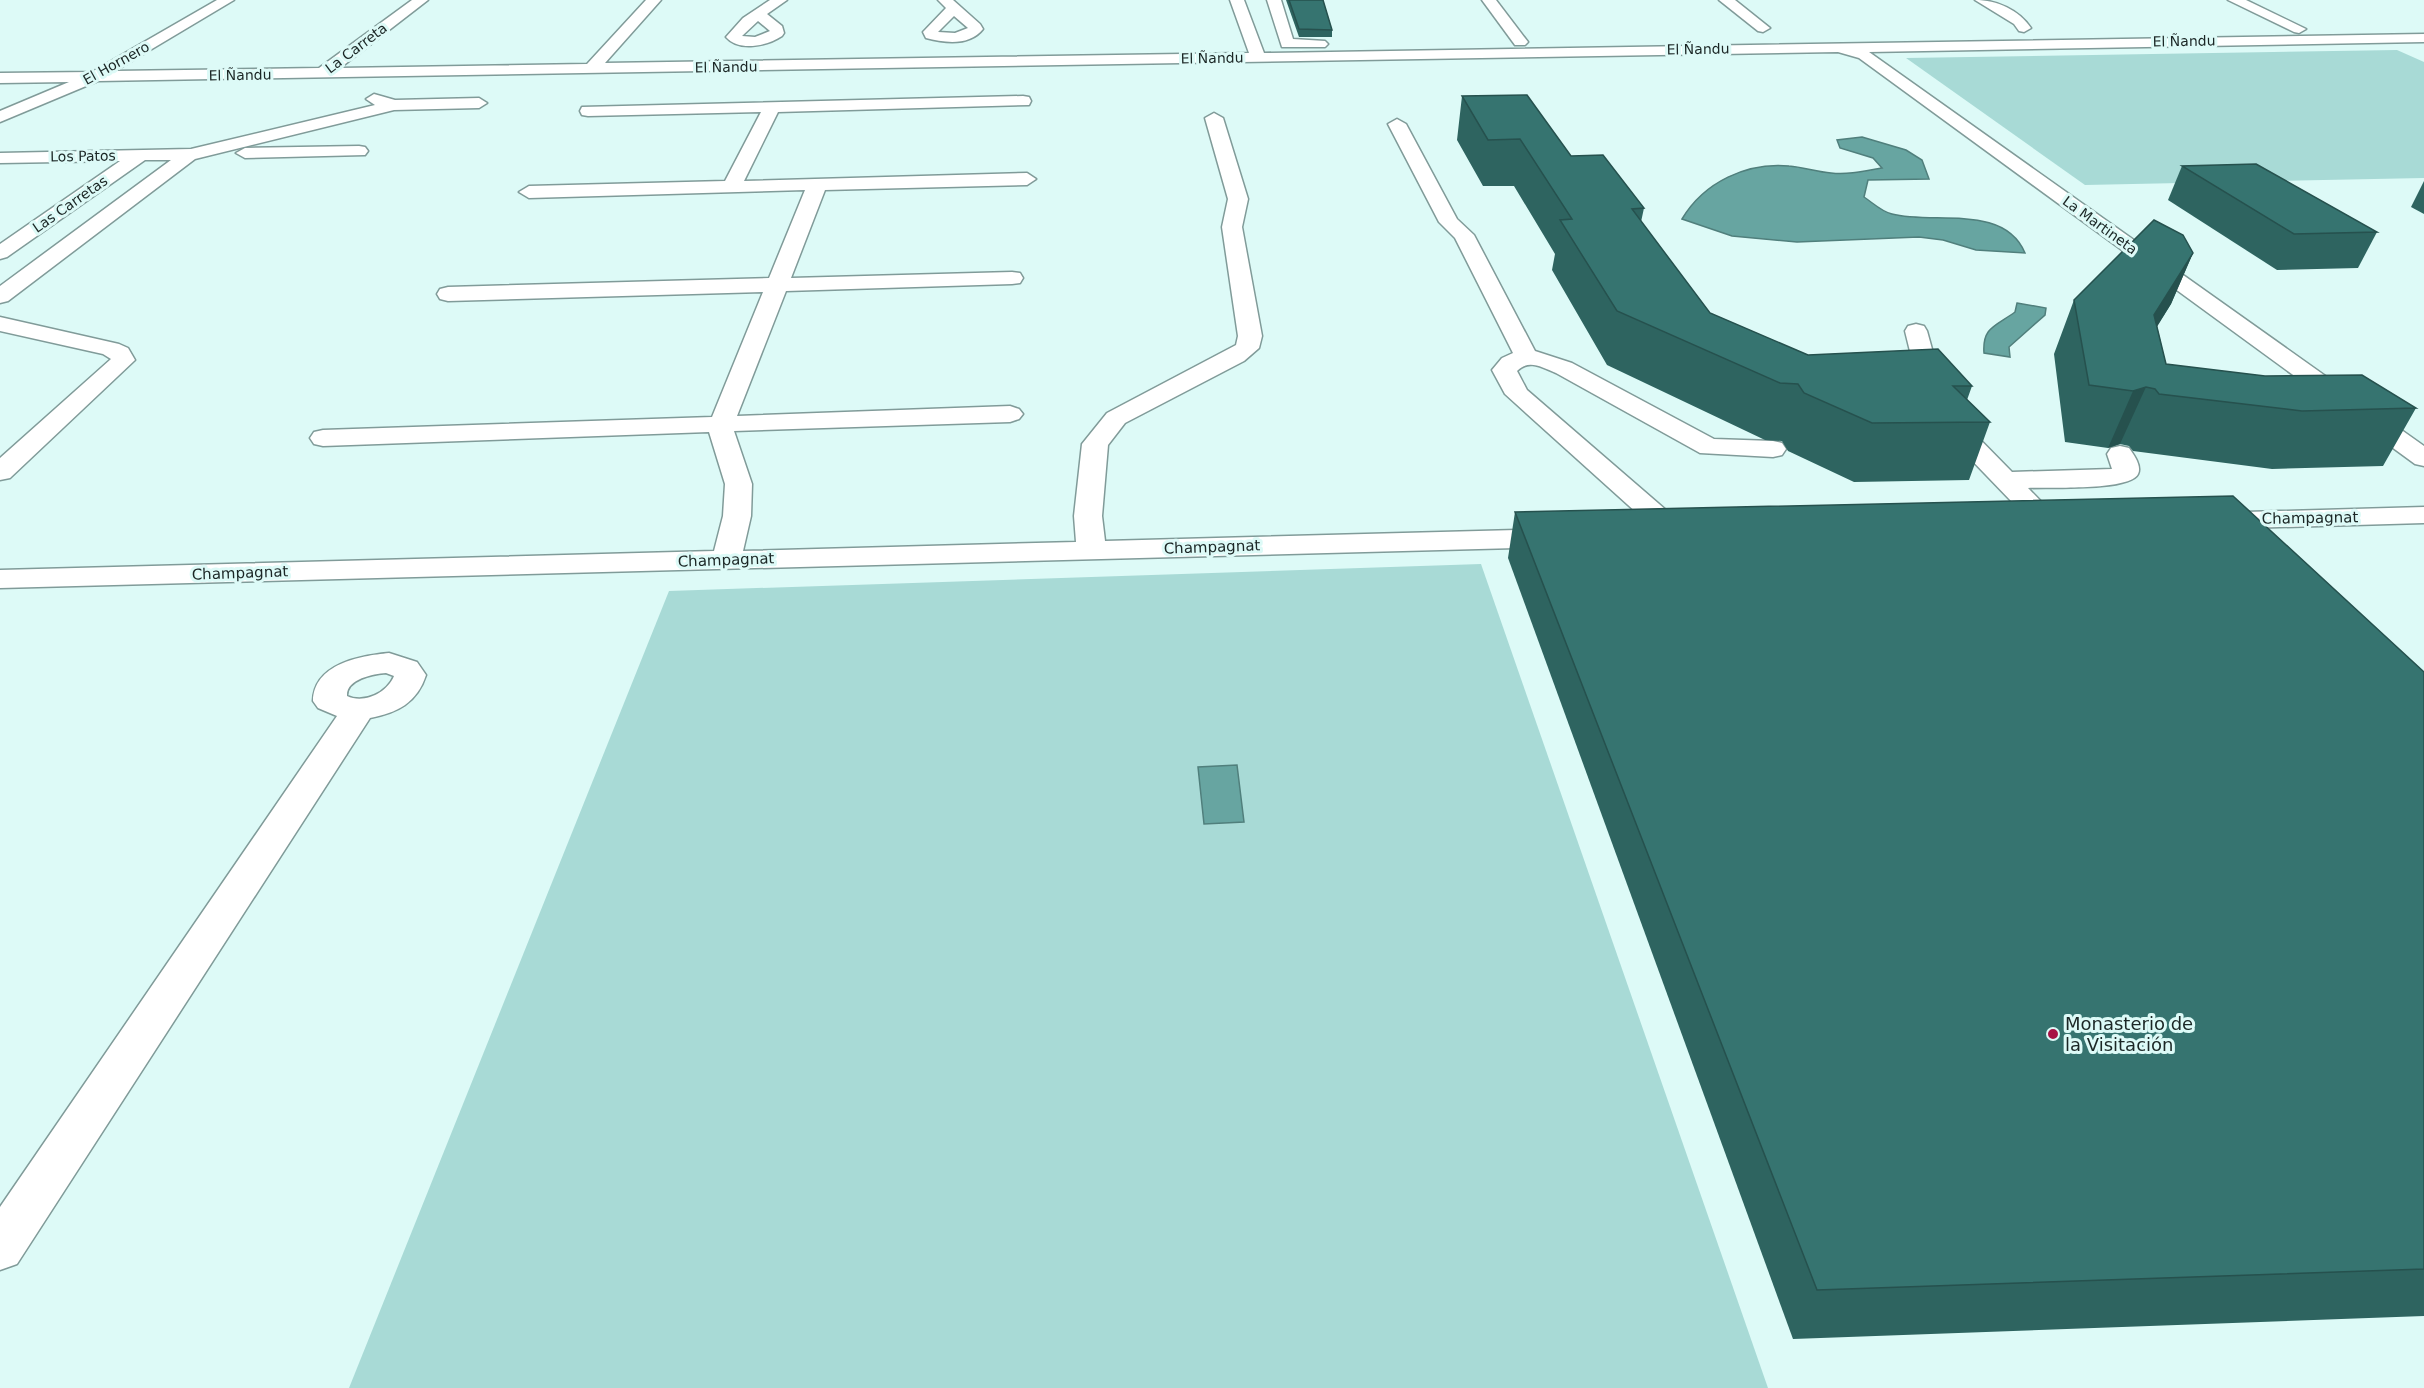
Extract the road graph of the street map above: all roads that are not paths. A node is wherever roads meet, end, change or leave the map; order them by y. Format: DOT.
graph roads {
  1 [pos="227,0"];
  2 [pos="421,0"];
  3 [pos="654,0"];
  4 [pos="780,0"];
  5 [pos="1238,0"];
  6 [pos="1274,0"];
  7 [pos="1489,0"];
  8 [pos="1726,0"];
  9 [pos="1982,0"];
  10 [pos="2235,0"];
  11 [pos="759,15"];
  12 [pos="1994,25"];
  13 [pos="2024,28"];
  14 [pos="2424,28"];
  15 [pos="2299,29"];
  16 [pos="1804,31"];
  17 [pos="1846,32"];
  18 [pos="2424,38"];
  19 [pos="1520,42"];
  20 [pos="1833,46"];
  21 [pos="1864,50"];
  22 [pos="1258,57"];
  23 [pos="591,69"];
  24 [pos="321,74"];
  25 [pos="94,77"];
  26 [pos="0,78"];
  27 [pos="357,98"];
  28 [pos="1023,101"];
  29 [pos="479,104"];
  30 [pos="394,105"];
  31 [pos="772,106"];
  32 [pos="588,111"];
  33 [pos="0,117"];
  34 [pos="1214,118"];
  35 [pos="1397,124"];
  36 [pos="359,151"];
  37 [pos="191,154"];
  38 [pos="141,155"];
  39 [pos="0,158"];
  40 [pos="1028,179"];
  41 [pos="817,185"];
  42 [pos="730,187"];
  43 [pos="529,192"];
  44 [pos="0,253"];
  45 [pos="1012,278"];
  46 [pos="776,284"];
  47 [pos="448,294"];
  48 [pos="0,296"];
  49 [pos="0,324"];
  50 [pos="1916,331"];
  51 [pos="1526,356"];
  52 [pos="1011,414"];
  53 [pos="721,425"];
  54 [pos="323,438"];
  55 [pos="1773,449"];
  56 [pos="2120,454"];
  57 [pos="2424,458"];
  58 [pos="0,472"];
  59 [pos="2008,480"];
  60 [pos="2424,515"];
  61 [pos="2190,522"];
  62 [pos="2015,526"];
  63 [pos="1642,536"];
  64 [pos="1582,537"];
  65 [pos="1091,550"];
  66 [pos="726,560"];
  67 [pos="0,579"];
  68 [pos="359,709"];
  69 [pos="0,1248"];
  1 -- 25 [label="street, El Hornero"];
  2 -- 24 [label="street, La Carreta"];
  3 -- 23 [label="street"];
  4 -- 11 [label="street"];
  5 -- 22 [label="street"];
  6 -- 19 [label="street"];
  7 -- 19 [label="street"];
  8 -- 19 [label="street"];
  9 -- 13 [label="street"];
  10 -- 15 [label="street"];
  12 -- 13 [label="street"];
  13 -- 15 [label="street"];
  14 -- 15 [label="street"];
  16 -- 20 [label="street"];
  17 -- 21 [label="street, La Martineta"];
  18 -- 21 [label="street, El Ñandu"];
  20 -- 21 [label="street, El Ñandu"];
  20 -- 22 [label="street, El Ñandu"];
  21 -- 57 [label="street, La Martineta"];
  22 -- 23 [label="street, El Ñandu"];
  23 -- 24 [label="street, El Ñandu"];
  24 -- 25 [label="street, El Ñandu"];
  25 -- 26 [label="street, El Ñandu"];
  25 -- 33 [label="street, El Hornero"];
  27 -- 30 [label="street"];
  28 -- 31 [label="street"];
  29 -- 30 [label="street"];
  30 -- 37 [label="street"];
  31 -- 32 [label="street"];
  31 -- 42 [label="street"];
  34 -- 65 [label="street"];
  35 -- 51 [label="street"];
  36 -- 37 [label="street"];
  37 -- 38 [label="street, Los Patos"];
  37 -- 48 [label="street"];
  38 -- 39 [label="street, Los Patos"];
  38 -- 44 [label="street, Las Carretas"];
  40 -- 41 [label="street"];
  41 -- 42 [label="street"];
  41 -- 46 [label="street"];
  42 -- 43 [label="street"];
  45 -- 46 [label="street"];
  46 -- 47 [label="street"];
  46 -- 53 [label="street"];
  49 -- 58 [label="street"];
  50 -- 59 [label="street"];
  51 -- 55 [label="street"];
  51 -- 63 [label="street"];
  52 -- 53 [label="street"];
  53 -- 54 [label="street"];
  53 -- 66 [label="street"];
  56 -- 59 [label="street"];
  59 -- 62 [label="street"];
  60 -- 61 [label="street, Champagnat"];
  64 -- 65 [label="street, Champagnat"];
  65 -- 66 [label="street, Champagnat"];
  66 -- 67 [label="street, Champagnat"];
  68 -- 69 [label="street"];
}
